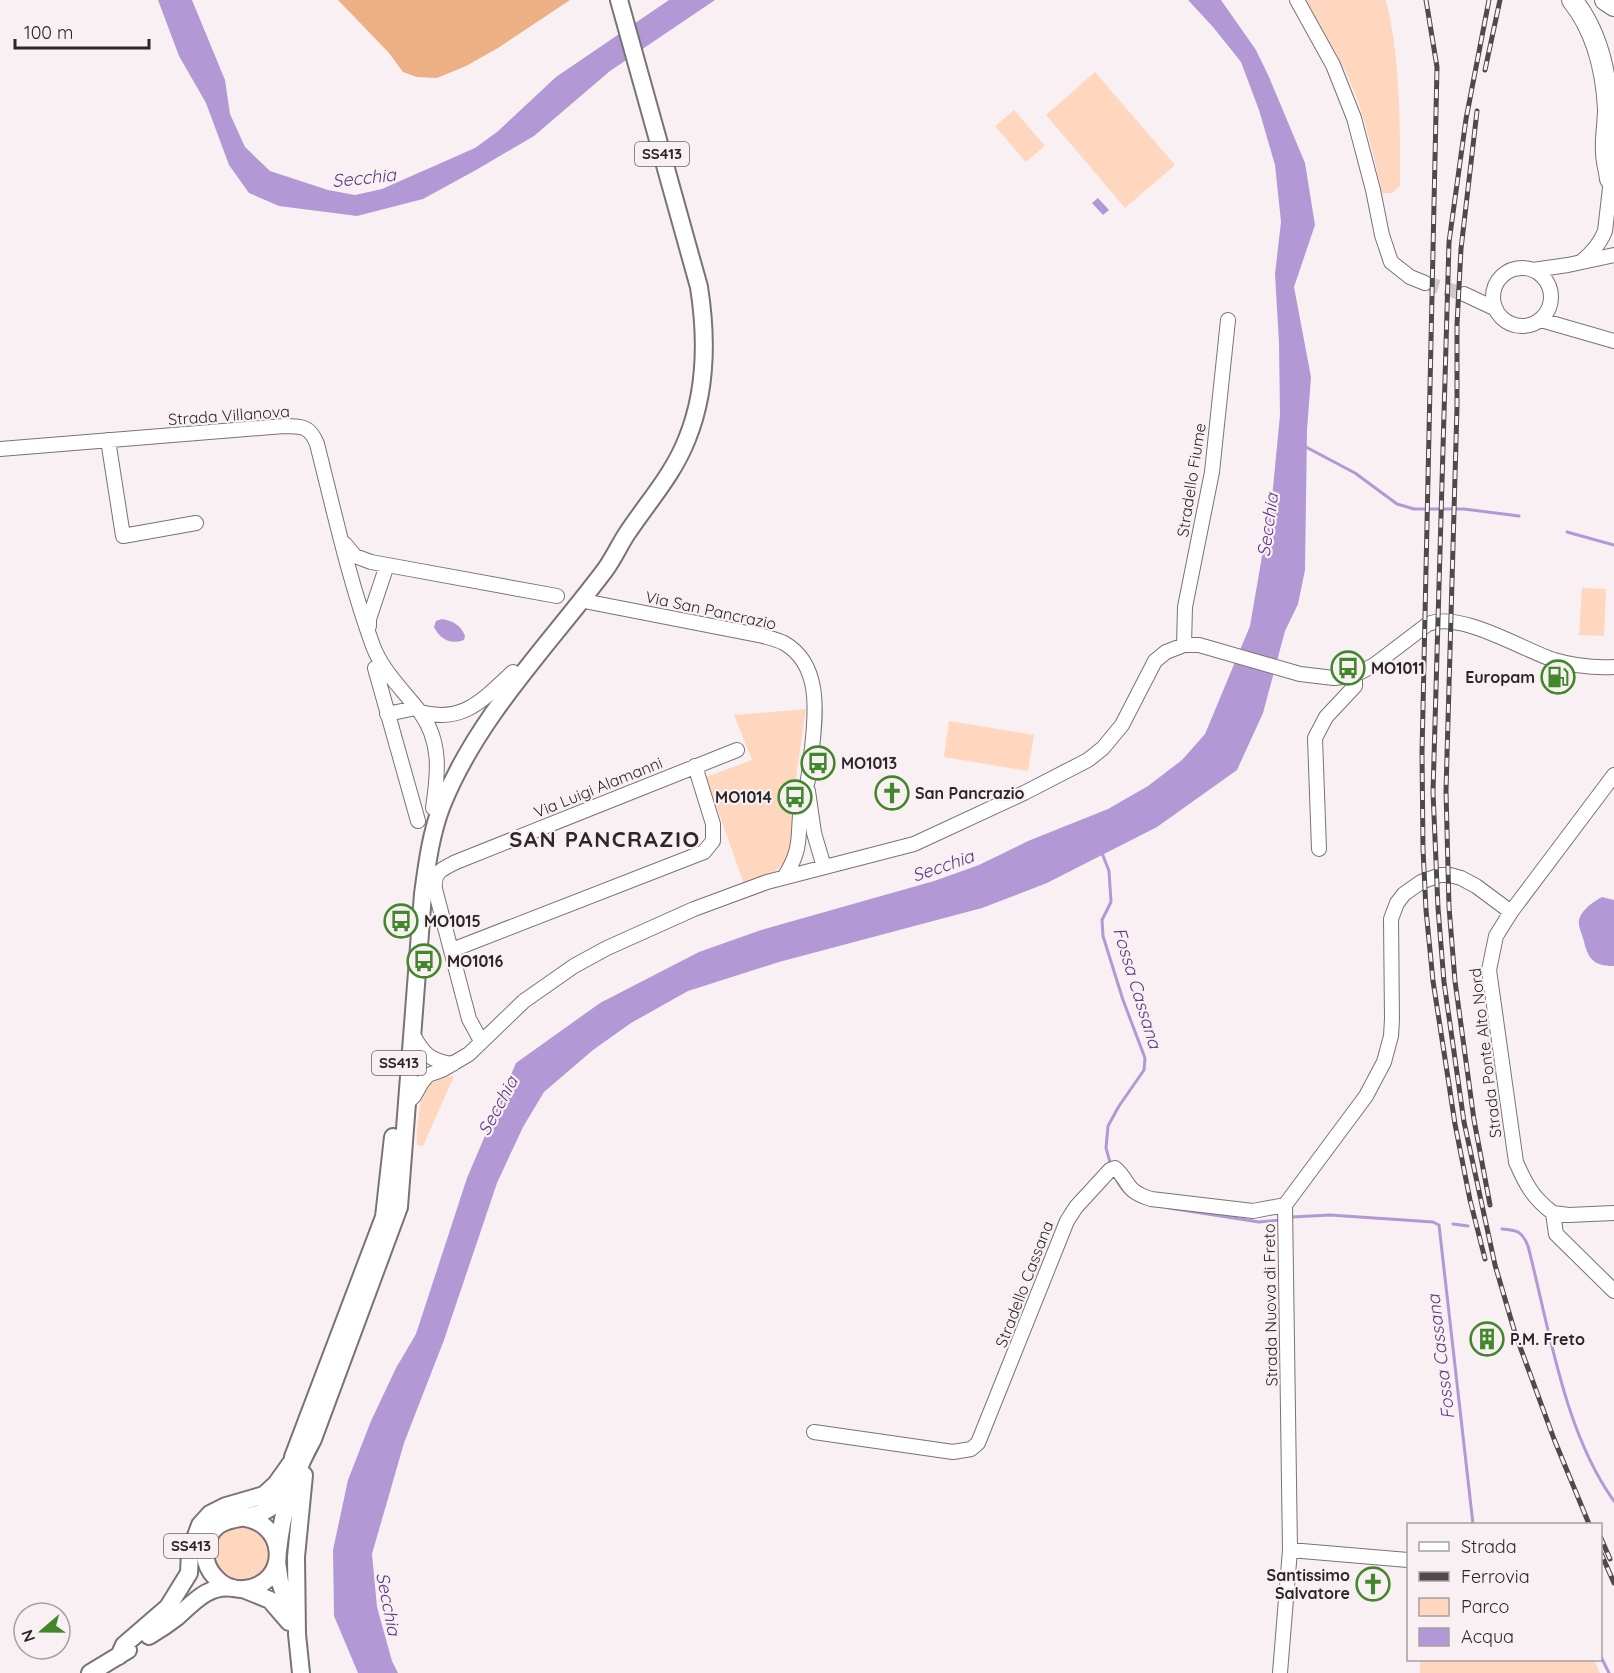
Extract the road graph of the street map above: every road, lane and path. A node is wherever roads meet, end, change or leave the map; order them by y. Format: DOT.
graph roads {
  1 [pos="619,0"];
  2 [pos="1298,0"];
  3 [pos="1572,0"];
  4 [pos="1605,0"];
  5 [pos="1614,6"];
  6 [pos="1613,180"];
  7 [pos="1614,255"];
  8 [pos="1575,263"];
  9 [pos="1533,270"];
  10 [pos="1425,283"];
  11 [pos="1495,287"];
  12 [pos="1550,288"];
  13 [pos="1550,306"];
  14 [pos="1496,309"];
  15 [pos="1228,320"];
  16 [pos="1541,320"];
  17 [pos="1574,330"];
  18 [pos="1614,341"];
  19 [pos="108,440"];
  20 [pos="0,449"];
  21 [pos="196,523"];
  22 [pos="627,534"];
  23 [pos="342,540"];
  24 [pos="387,565"];
  25 [pos="557,596"];
  26 [pos="589,602"];
  27 [pos="368,632"];
  28 [pos="1184,645"];
  29 [pos="1614,667"];
  30 [pos="375,668"];
  31 [pos="513,672"];
  32 [pos="1355,675"];
  33 [pos="418,710"];
  34 [pos="387,714"];
  35 [pos="737,750"];
  36 [pos="695,766"];
  37 [pos="1614,775"];
  38 [pos="807,783"];
  39 [pos="433,808"];
  40 [pos="418,821"];
  41 [pos="800,835"];
  42 [pos="1319,849"];
  43 [pos="824,867"];
  44 [pos="808,871"];
  45 [pos="785,876"];
  46 [pos="1511,912"];
  47 [pos="452,950"];
  48 [pos="411,1032"];
  49 [pos="481,1041"];
  50 [pos="453,1064"];
  51 [pos="406,1104"];
  52 [pos="1285,1205"];
  53 [pos="1553,1213"];
  54 [pos="1614,1213"];
  55 [pos="1614,1291"];
  56 [pos="814,1432"];
  57 [pos="313,1439"];
  58 [pos="291,1463"];
  59 [pos="236,1517"];
  60 [pos="1290,1550"];
  61 [pos="205,1552"];
  62 [pos="277,1556"];
  63 [pos="1407,1560"];
  64 [pos="240,1589"];
  65 [pos="184,1610"];
  66 [pos="297,1634"];
  67 [pos="119,1656"];
  68 [pos="90,1673"];
  69 [pos="301,1673"];
  70 [pos="1280,1673"];
  1 -- 22 [label="main road, SS413"];
  2 -- 10 [label="street"];
  3 -- 6 [label="highway"];
  4 -- 5 [label="highway"];
  6 -- 8 [label="street"];
  7 -- 8 [label="street"];
  8 -- 9 [label="street"];
  8 -- 12 [label="street"];
  9 -- 11 [label="street"];
  9 -- 12 [label="street"];
  11 -- 14 [label="street"];
  11 -- 14 [label="street"];
  12 -- 13 [label="street"];
  13 -- 16 [label="street"];
  13 -- 17 [label="street"];
  14 -- 16 [label="street"];
  15 -- 28 [label="street, Stradello Fiume"];
  16 -- 17 [label="street"];
  17 -- 18 [label="street"];
  19 -- 20 [label="street, Strada Villanova"];
  19 -- 21 [label="street"];
  19 -- 23 [label="street, Strada Villanova"];
  22 -- 31 [label="main road, SS413"];
  22 -- 48 [label="main road, SS413"];
  23 -- 24 [label="street"];
  23 -- 27 [label="street"];
  24 -- 25 [label="street"];
  24 -- 27 [label="street"];
  26 -- 38 [label="street, Via San Pancrazio"];
  27 -- 33 [label="street"];
  28 -- 32 [label="street"];
  28 -- 43 [label="street"];
  29 -- 32 [label="street"];
  30 -- 34 [label="street"];
  31 -- 33 [label="street"];
  31 -- 39 [label="main road, SS413"];
  32 -- 42 [label="street"];
  33 -- 34 [label="street"];
  33 -- 39 [label="street"];
  34 -- 40 [label="street"];
  35 -- 36 [label="street, Via Luigi Alamanni"];
  36 -- 47 [label="street, Via Luigi Alamanni"];
  36 -- 47 [label="street"];
  37 -- 46 [label="street, Strada Ponte Alto Nord"];
  38 -- 41 [label="street, Via San Pancrazio"];
  38 -- 43 [label="street, Via San Pancrazio"];
  39 -- 58 [label="main road, SS413"];
  41 -- 44 [label="street, Via San Pancrazio"];
  41 -- 45 [label="street, Via San Pancrazio"];
  43 -- 44 [label="street"];
  44 -- 45 [label="street"];
  45 -- 49 [label="street"];
  46 -- 52 [label="street, Strada Nuova di Freto"];
  46 -- 53 [label="street, Strada Ponte Alto Nord"];
  47 -- 49 [label="street, Via Luigi Alamanni"];
  48 -- 50 [label="street"];
  48 -- 51 [label="main road, SS413"];
  49 -- 50 [label="street"];
  50 -- 51 [label="street"];
  51 -- 57 [label="main road, SS413"];
  52 -- 56 [label="street, Stradello Cassana"];
  52 -- 60 [label="street, Strada Nuova di Freto"];
  53 -- 54 [label="street"];
  53 -- 55 [label="street, Strada Ponte Alto Nord"];
  57 -- 62 [label="main road, SS413"];
  57 -- 66 [label="main road"];
  58 -- 59 [label="main road, SS413"];
  58 -- 67 [label="main road, SS413"];
  59 -- 61 [label="main road, SS413"];
  59 -- 62 [label="main road"];
  60 -- 63 [label="street"];
  60 -- 70 [label="street, Strada Nuova di Freto"];
  61 -- 64 [label="main road, SS413"];
  61 -- 65 [label="main road, SS413"];
  62 -- 64 [label="main road, SS413"];
  62 -- 66 [label="main road"];
  64 -- 65 [label="main road, SS413"];
  64 -- 66 [label="main road"];
  65 -- 67 [label="main road, SS413"];
  66 -- 69 [label="main road"];
  67 -- 68 [label="main road, SS413"];
}
